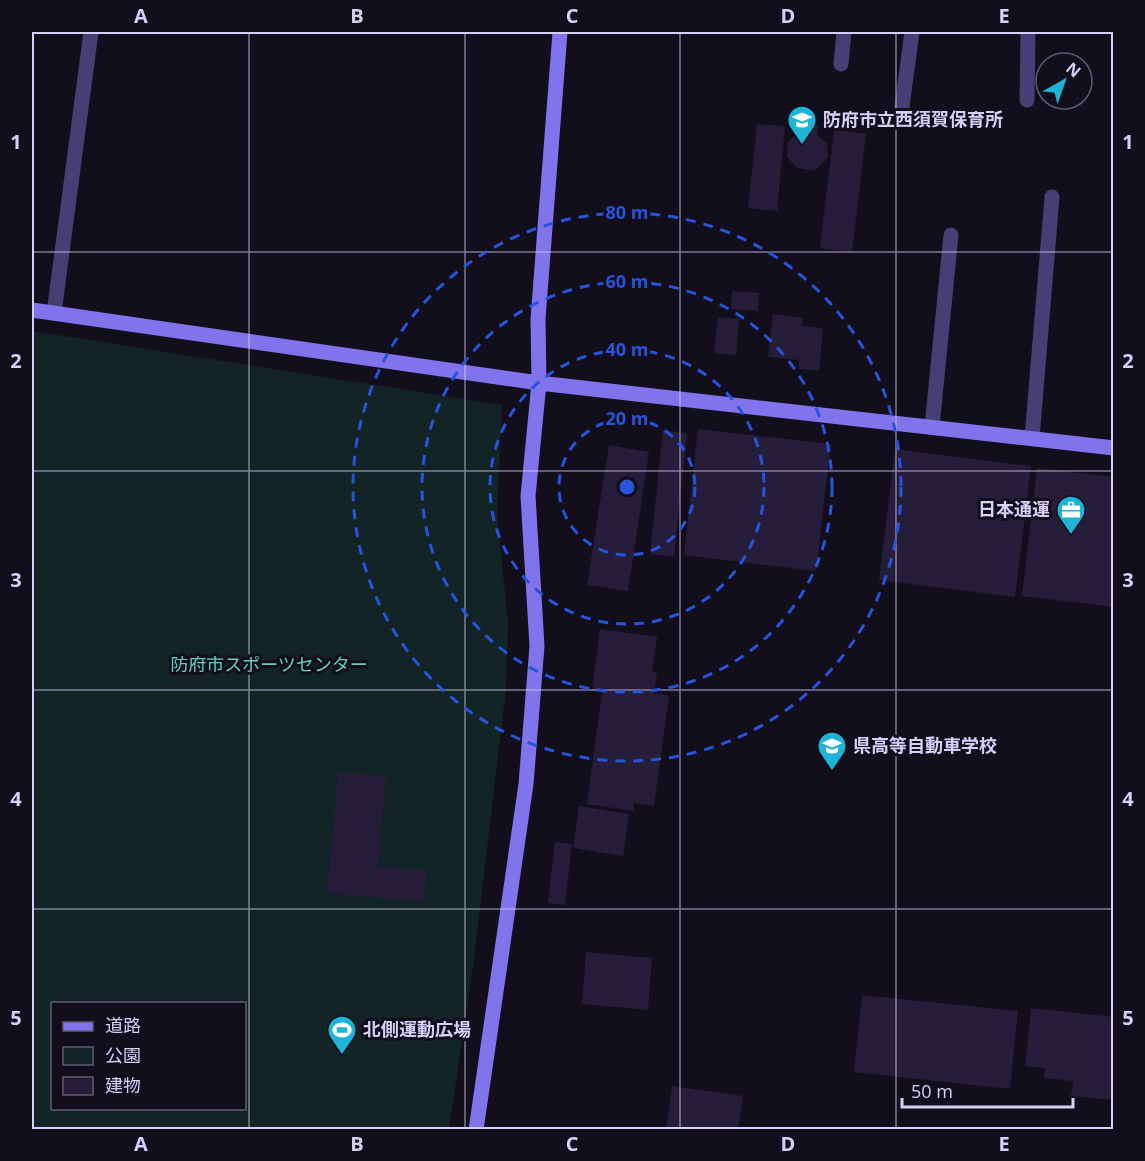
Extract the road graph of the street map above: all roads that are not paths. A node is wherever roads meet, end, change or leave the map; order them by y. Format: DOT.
graph roads {
  1 [pos="91,32"];
  2 [pos="560,32"];
  3 [pos="844,32"];
  4 [pos="912,32"];
  5 [pos="1028,32"];
  6 [pos="841,64"];
  7 [pos="1027,100"];
  8 [pos="901,114"];
  9 [pos="1052,197"];
  10 [pos="951,235"];
  11 [pos="32,310"];
  12 [pos="54,313"];
  13 [pos="539,383"];
  14 [pos="932,427"];
  15 [pos="1032,438"];
  16 [pos="1113,448"];
  17 [pos="476,1130"];
  1 -- 12 [label="street"];
  2 -- 13 [label="street"];
  3 -- 6 [label="street"];
  4 -- 8 [label="street"];
  5 -- 7 [label="street"];
  9 -- 15 [label="street"];
  10 -- 14 [label="street"];
  11 -- 12 [label="street"];
  12 -- 13 [label="street"];
  13 -- 14 [label="street"];
  13 -- 17 [label="street"];
  14 -- 15 [label="street"];
  15 -- 16 [label="street"];
}
